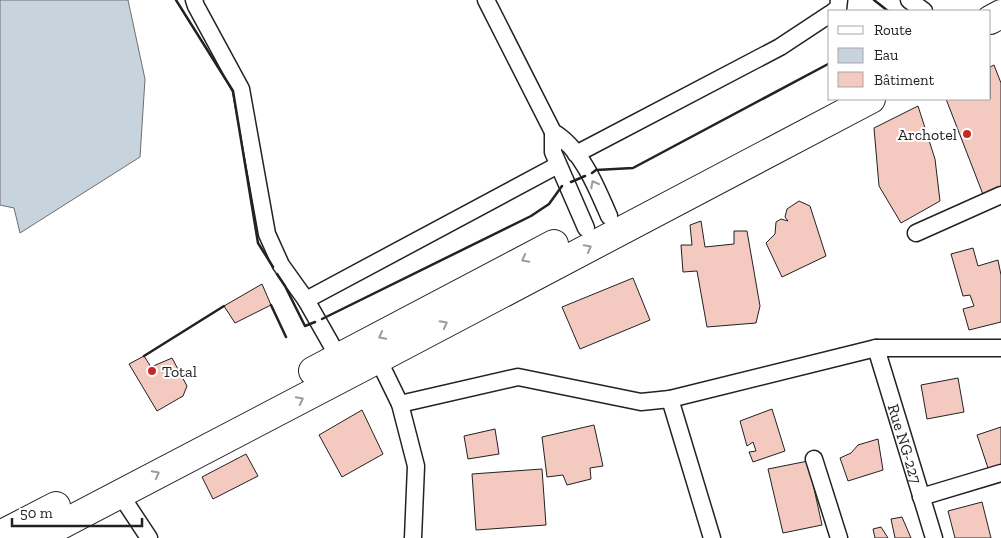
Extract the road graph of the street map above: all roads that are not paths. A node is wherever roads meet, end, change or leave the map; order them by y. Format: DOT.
graph roads {
  1 [pos="194,0"];
  2 [pos="486,0"];
  3 [pos="909,0"];
  4 [pos="923,10"];
  5 [pos="828,15"];
  6 [pos="830,100"];
  7 [pos="869,100"];
  8 [pos="553,132"];
  9 [pos="576,154"];
  10 [pos="558,165"];
  11 [pos="1001,195"];
  12 [pos="597,222"];
  13 [pos="916,233"];
  14 [pos="306,300"];
  15 [pos="876,348"];
  16 [pos="1001,348"];
  17 [pos="339,358"];
  18 [pos="378,359"];
  19 [pos="670,399"];
  20 [pos="400,404"];
  21 [pos="814,459"];
  22 [pos="1001,474"];
  23 [pos="120,494"];
  24 [pos="922,497"];
  25 [pos="0,535"];
  26 [pos="36,538"];
  27 [pos="149,538"];
  28 [pos="414,538"];
  29 [pos="712,538"];
  30 [pos="839,538"];
  31 [pos="934,538"];
  1 -- 14 [label="street"];
  2 -- 8 [label="street"];
  3 -- 4 [label="street"];
  5 -- 9 [label="street"];
  6 -- 12 [label="highway"];
  18 -- 7 [label="highway, one-way"];
  8 -- 9 [label="street"];
  8 -- 10 [label="street"];
  12 -- 9 [label="street, one-way"];
  10 -- 12 [label="street"];
  10 -- 14 [label="street"];
  11 -- 13 [label="street"];
  12 -- 17 [label="highway, one-way"];
  14 -- 17 [label="street"];
  15 -- 16 [label="street"];
  15 -- 19 [label="street"];
  15 -- 24 [label="street, Rue NG-227"];
  17 -- 25 [label="highway"];
  18 -- 20 [label="street"];
  23 -- 18 [label="highway, one-way"];
  19 -- 20 [label="street"];
  19 -- 29 [label="street"];
  20 -- 28 [label="street"];
  21 -- 30 [label="street"];
  22 -- 24 [label="street"];
  23 -- 26 [label="highway"];
  23 -- 27 [label="street"];
  24 -- 31 [label="street, Rue NG-227"];
}
